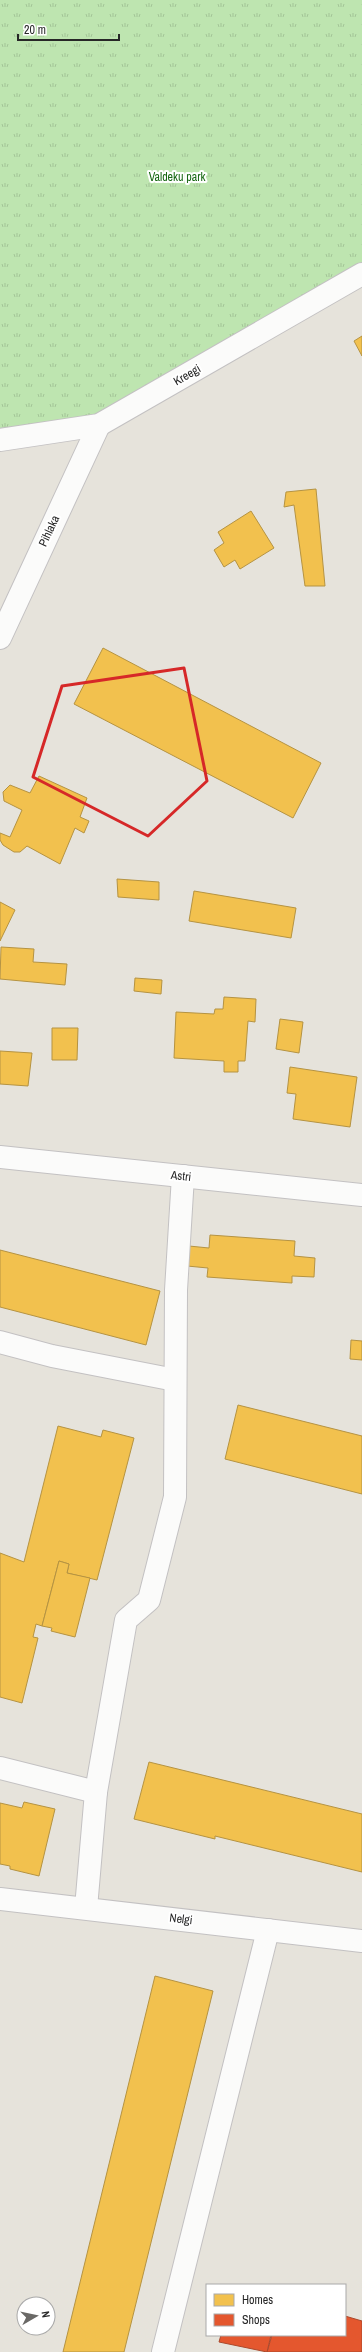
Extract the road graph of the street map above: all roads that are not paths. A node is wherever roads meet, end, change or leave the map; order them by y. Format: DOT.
graph roads {
  1 [pos="362,274"];
  2 [pos="99,425"];
  3 [pos="0,440"];
  4 [pos="0,638"];
  5 [pos="0,1157"];
  6 [pos="183,1176"];
  7 [pos="362,1195"];
  8 [pos="0,1342"];
  9 [pos="174,1380"];
  10 [pos="0,1768"];
  11 [pos="96,1792"];
  12 [pos="0,1899"];
  13 [pos="86,1908"];
  14 [pos="268,1930"];
  15 [pos="362,1941"];
  16 [pos="163,2352"];
  1 -- 2 [label="street, Kreegi"];
  2 -- 3 [label="street, Kreegi"];
  2 -- 4 [label="street, Pihlaka"];
  5 -- 6 [label="street, Astri"];
  6 -- 7 [label="street, Astri"];
  6 -- 9 [label="street"];
  8 -- 9 [label="street"];
  9 -- 11 [label="street"];
  10 -- 11 [label="street"];
  11 -- 13 [label="street"];
  12 -- 13 [label="street, Nelgi"];
  13 -- 14 [label="street, Nelgi"];
  14 -- 15 [label="street, Nelgi"];
  14 -- 16 [label="street"];
}
